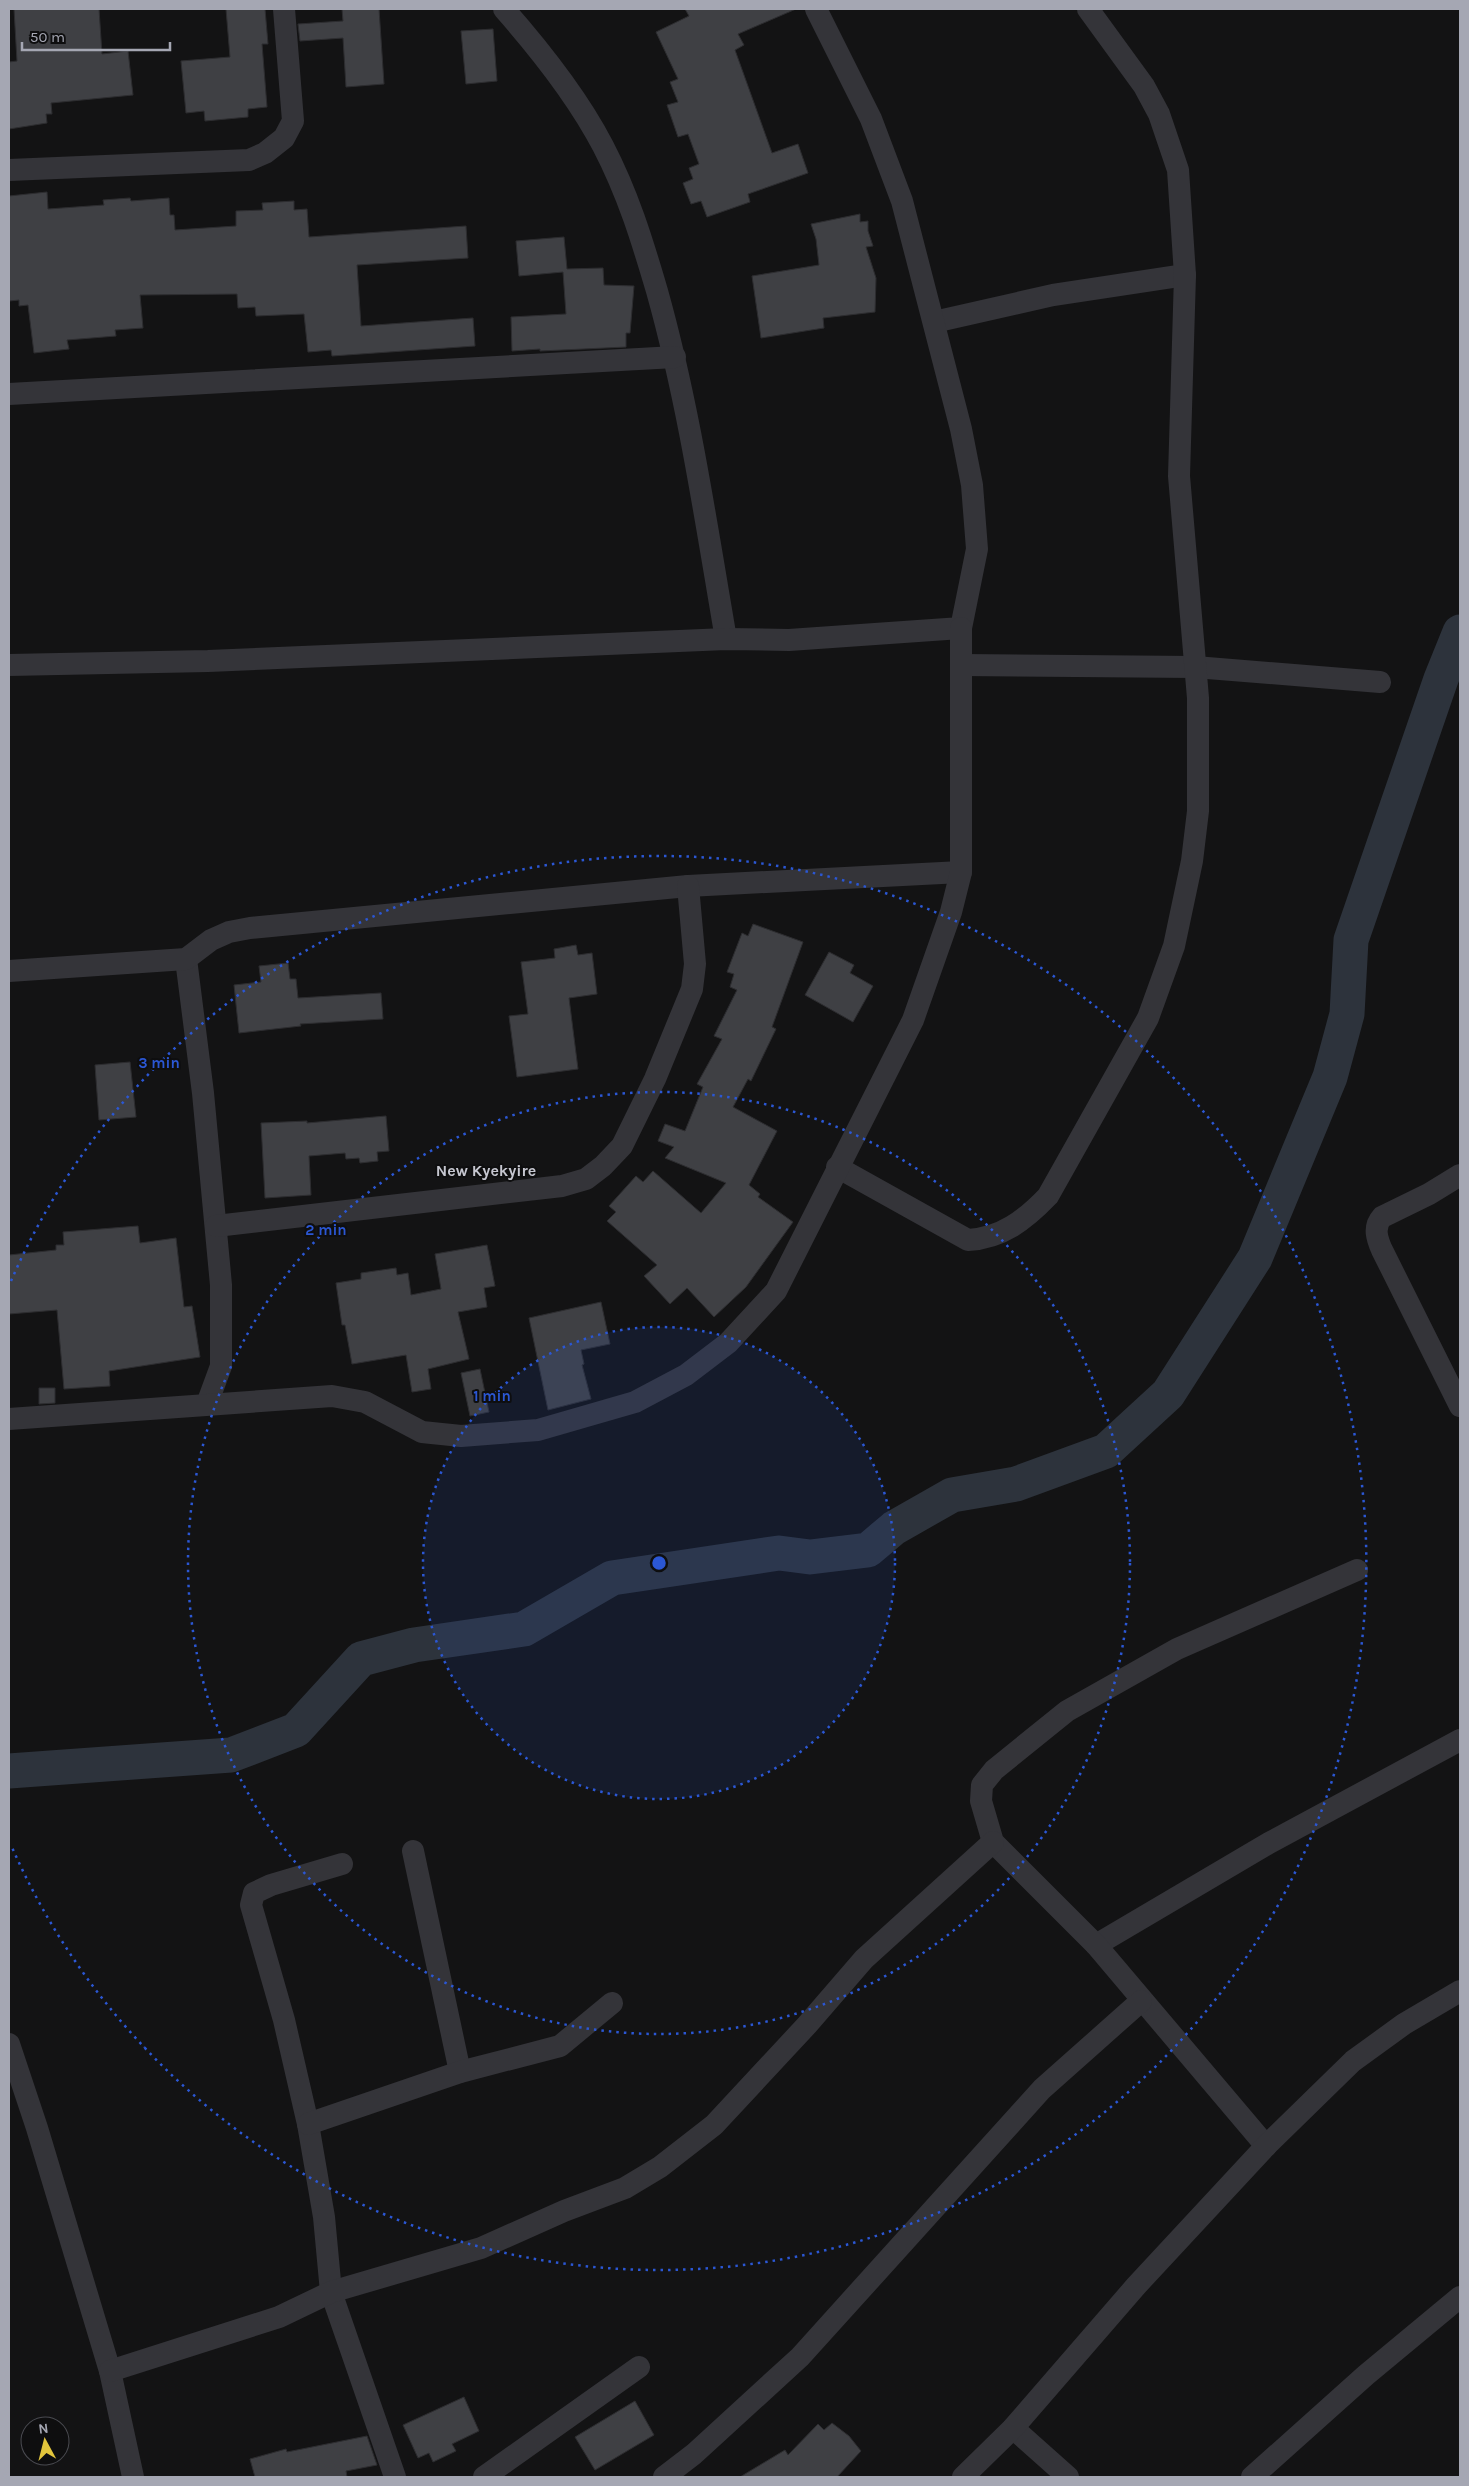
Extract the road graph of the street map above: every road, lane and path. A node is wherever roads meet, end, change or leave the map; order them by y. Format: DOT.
graph roads {
  1 [pos="284,9"];
  2 [pos="504,9"];
  3 [pos="816,9"];
  4 [pos="1088,9"];
  5 [pos="9,170"];
  6 [pos="1184,275"];
  7 [pos="934,322"];
  8 [pos="676,358"];
  9 [pos="9,394"];
  10 [pos="961,628"];
  11 [pos="726,640"];
  12 [pos="9,665"];
  13 [pos="961,665"];
  14 [pos="1195,667"];
  15 [pos="1380,682"];
  16 [pos="960,872"];
  17 [pos="688,886"];
  18 [pos="186,959"];
  19 [pos="9,971"];
  20 [pos="837,1167"];
  21 [pos="1460,1175"];
  22 [pos="216,1226"];
  23 [pos="1460,1403"];
  24 [pos="207,1404"];
  25 [pos="9,1418"];
  26 [pos="1357,1570"];
  27 [pos="1460,1740"];
  28 [pos="993,1842"];
  29 [pos="413,1851"];
  30 [pos="342,1864"];
  31 [pos="1096,1945"];
  32 [pos="1460,1991"];
  33 [pos="1141,2001"];
  34 [pos="612,2003"];
  35 [pos="9,2044"];
  36 [pos="460,2072"];
  37 [pos="308,2124"];
  38 [pos="1266,2146"];
  39 [pos="332,2292"];
  40 [pos="1460,2297"];
  41 [pos="639,2367"];
  42 [pos="110,2371"];
  43 [pos="1013,2428"];
  44 [pos="133,2477"];
  45 [pos="395,2477"];
  46 [pos="484,2477"];
  47 [pos="664,2477"];
  48 [pos="963,2477"];
  49 [pos="1068,2477"];
  50 [pos="1252,2477"];
  1 -- 5 [label="street"];
  2 -- 8 [label="street"];
  3 -- 7 [label="street"];
  4 -- 6 [label="street"];
  6 -- 7 [label="street"];
  6 -- 14 [label="street"];
  7 -- 10 [label="street"];
  8 -- 9 [label="street"];
  8 -- 11 [label="street"];
  10 -- 11 [label="street"];
  10 -- 13 [label="street"];
  11 -- 12 [label="street"];
  13 -- 14 [label="street"];
  13 -- 16 [label="street"];
  14 -- 15 [label="street"];
  14 -- 20 [label="street"];
  16 -- 17 [label="street"];
  16 -- 20 [label="street"];
  17 -- 18 [label="street"];
  17 -- 22 [label="street"];
  18 -- 19 [label="street"];
  18 -- 22 [label="street"];
  20 -- 24 [label="street"];
  21 -- 23 [label="street"];
  22 -- 24 [label="street"];
  24 -- 25 [label="street"];
  26 -- 28 [label="street"];
  27 -- 31 [label="street"];
  28 -- 31 [label="street"];
  28 -- 39 [label="street"];
  29 -- 36 [label="street"];
  30 -- 37 [label="street"];
  31 -- 33 [label="street"];
  32 -- 38 [label="street"];
  33 -- 38 [label="street"];
  33 -- 47 [label="street"];
  34 -- 36 [label="street"];
  35 -- 42 [label="street"];
  36 -- 37 [label="street"];
  37 -- 39 [label="street"];
  38 -- 43 [label="street"];
  39 -- 42 [label="street"];
  39 -- 45 [label="street"];
  40 -- 50 [label="street"];
  41 -- 46 [label="street"];
  42 -- 44 [label="street"];
  43 -- 48 [label="street"];
  43 -- 49 [label="street"];
}
